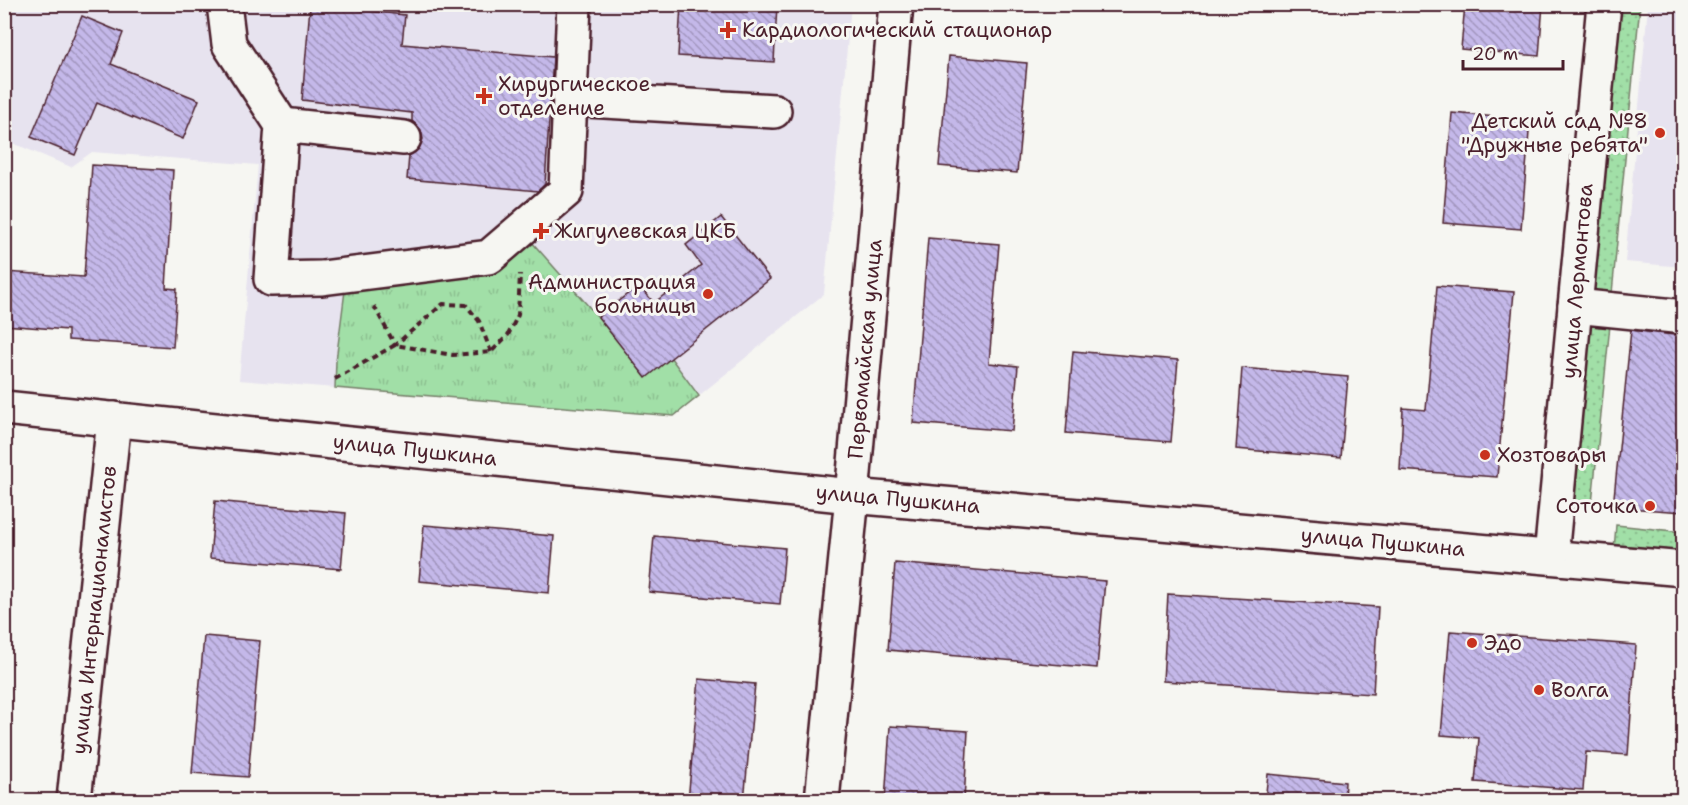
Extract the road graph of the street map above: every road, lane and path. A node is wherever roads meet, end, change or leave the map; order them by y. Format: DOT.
graph roads {
  1 [pos="224,4"];
  2 [pos="574,4"];
  3 [pos="896,4"];
  4 [pos="1604,4"];
  5 [pos="570,99"];
  6 [pos="774,111"];
  7 [pos="282,125"];
  8 [pos="404,138"];
  9 [pos="523,228"];
  10 [pos="357,274"];
  11 [pos="1575,306"];
  12 [pos="1683,317"];
  13 [pos="395,345"];
  14 [pos="491,352"];
  15 [pos="335,380"];
  16 [pos="4,408"];
  17 [pos="114,419"];
  18 [pos="852,496"];
  19 [pos="1551,557"];
  20 [pos="1683,569"];
  21 [pos="74,801"];
  22 [pos="822,801"];
  1 -- 7 [label="street"];
  2 -- 5 [label="street"];
  3 -- 18 [label="street, Первомайская улица"];
  4 -- 11 [label="street, улица Лермонтова"];
  5 -- 6 [label="street"];
  5 -- 9 [label="street"];
  7 -- 8 [label="street"];
  7 -- 10 [label="street"];
  9 -- 10 [label="street"];
  9 -- 14 [label="path"];
  10 -- 13 [label="path"];
  11 -- 12 [label="street"];
  11 -- 19 [label="street, улица Лермонтова"];
  13 -- 14 [label="path"];
  13 -- 14 [label="path"];
  13 -- 15 [label="path"];
  16 -- 17 [label="street, улица Пушкина"];
  17 -- 18 [label="street, улица Пушкина"];
  17 -- 21 [label="street, улица Интернационалистов"];
  18 -- 19 [label="street, улица Пушкина"];
  18 -- 22 [label="street, Первомайская улица"];
  19 -- 20 [label="street, улица Пушкина"];
}
